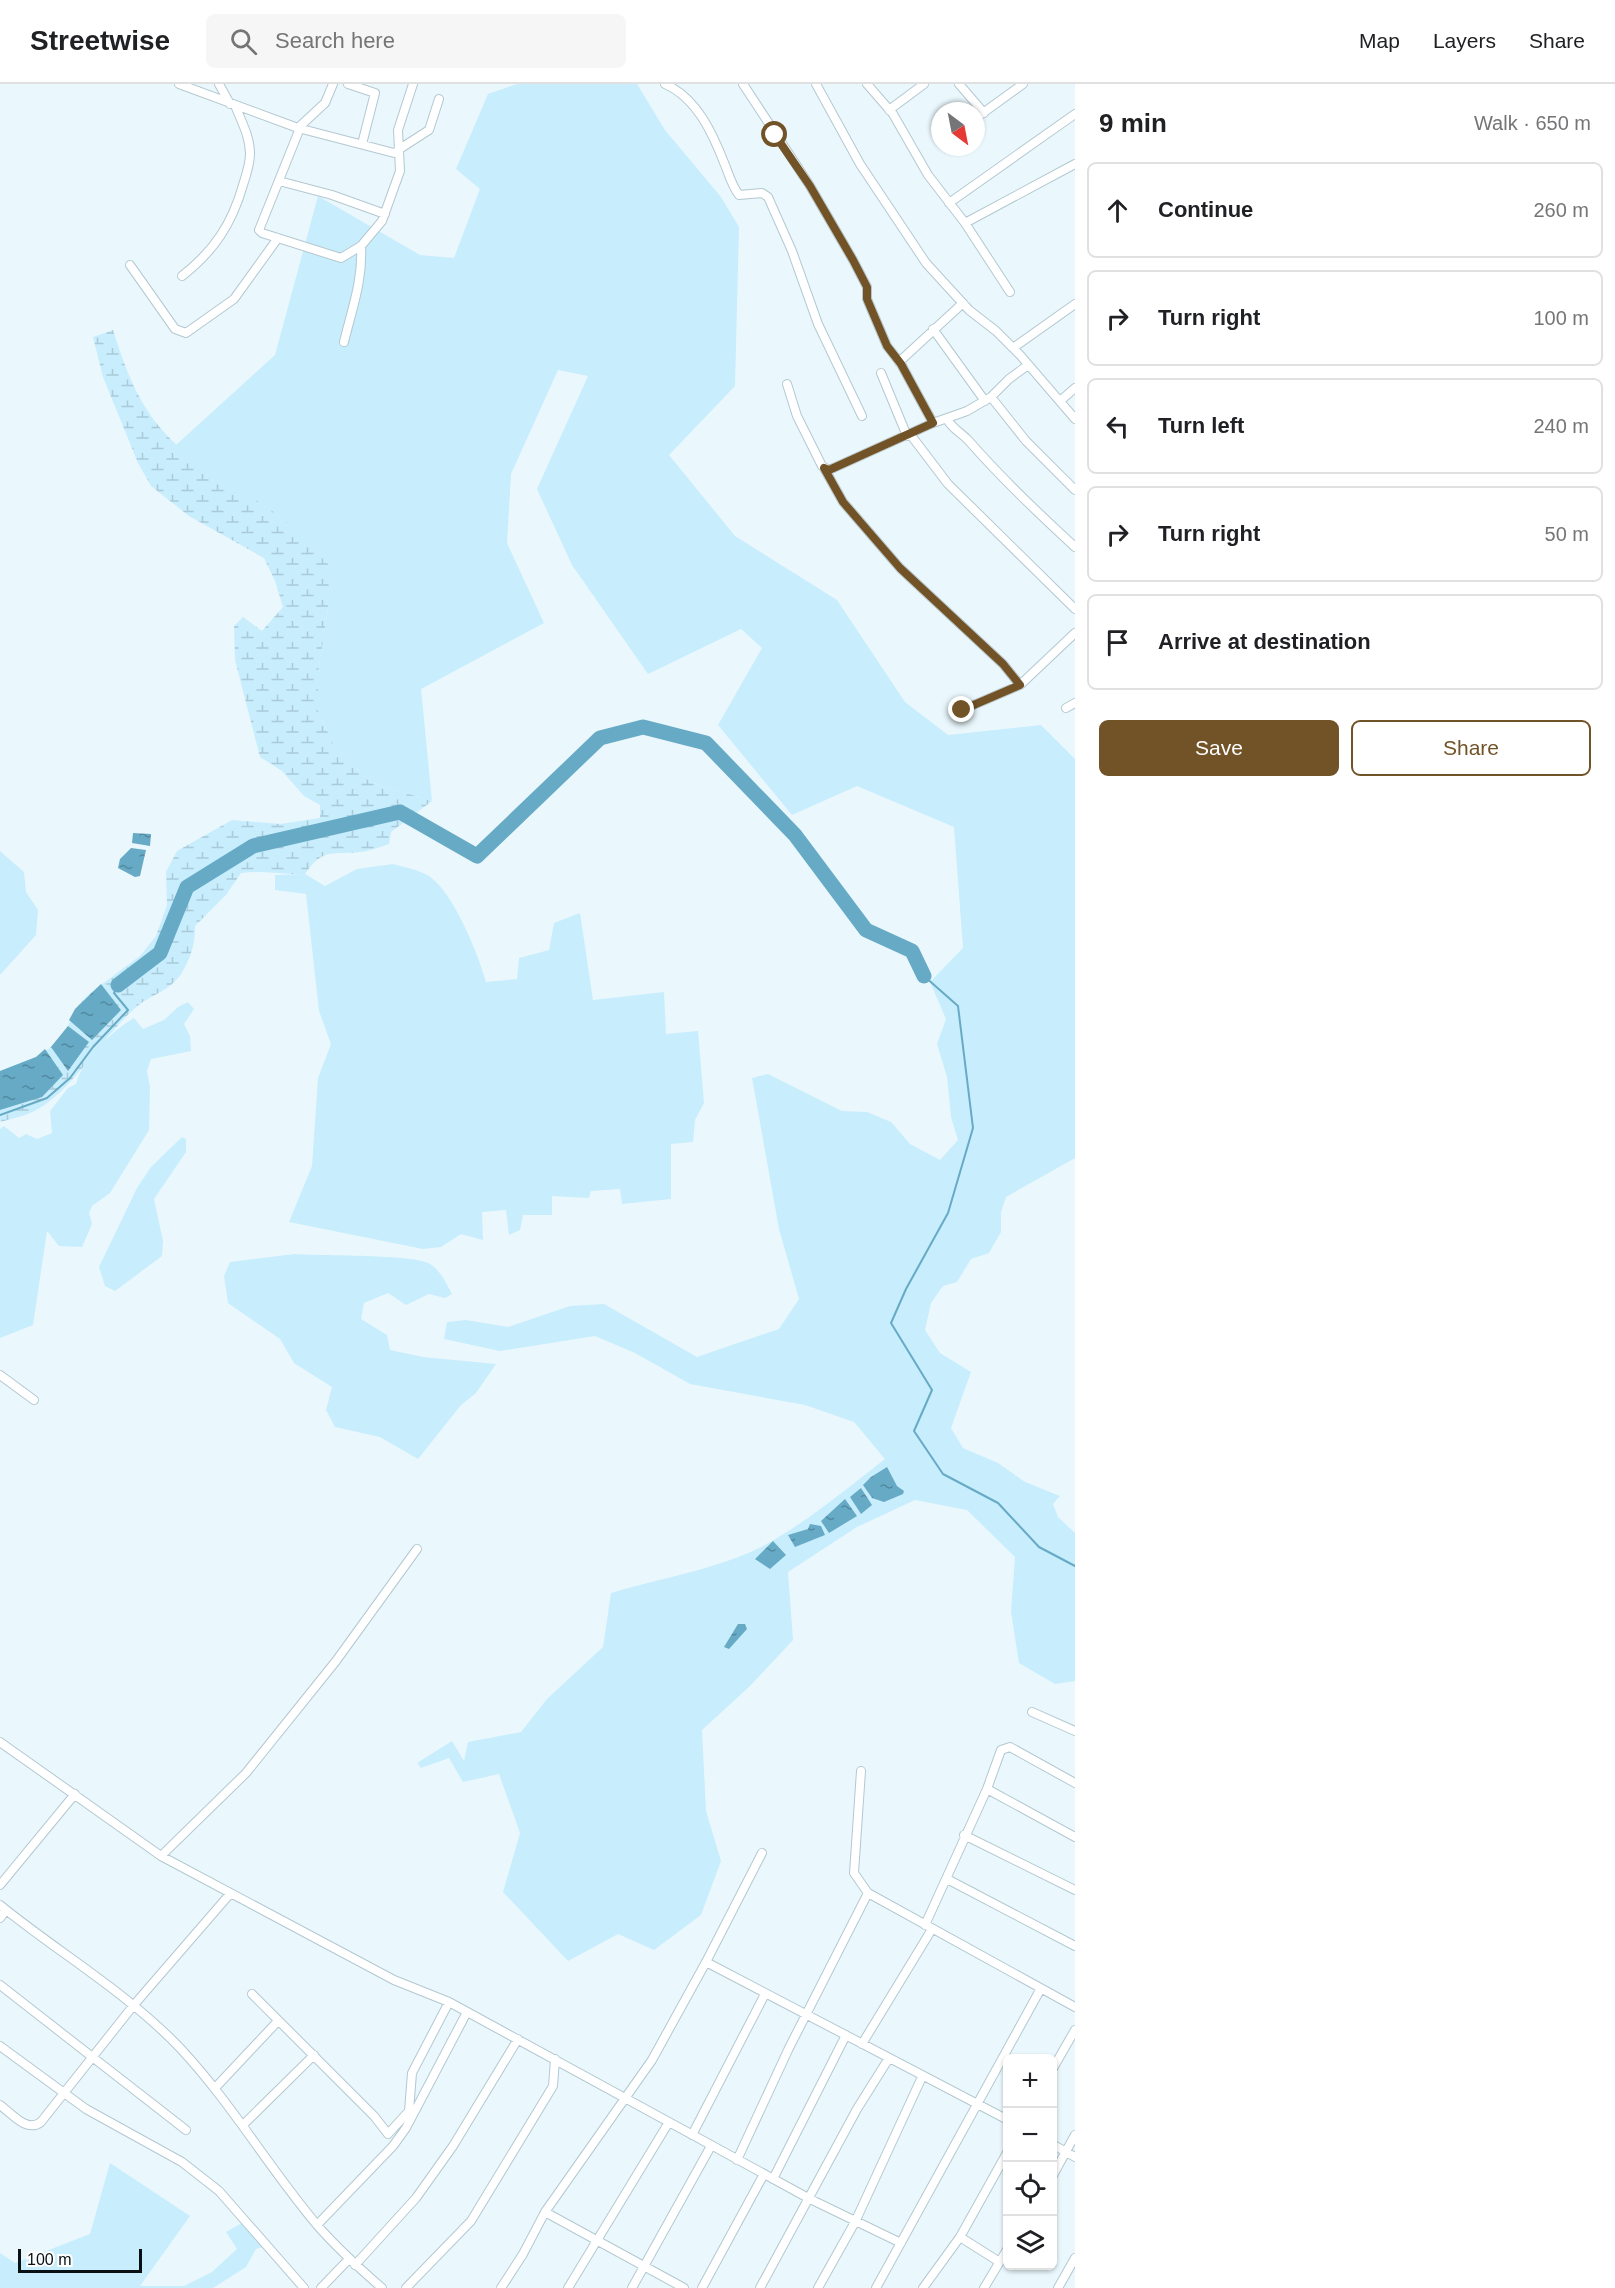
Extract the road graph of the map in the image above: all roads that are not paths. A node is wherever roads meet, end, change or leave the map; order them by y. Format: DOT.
graph roads {
  1 [pos="179,84"];
  2 [pos="219,84"];
  3 [pos="333,84"];
  4 [pos="348,84"];
  5 [pos="413,84"];
  6 [pos="665,84"];
  7 [pos="743,84"];
  8 [pos="816,84"];
  9 [pos="867,84"];
  10 [pos="924,84"];
  11 [pos="958,84"];
  12 [pos="1023,84"];
  13 [pos="439,99"];
  14 [pos="971,102"];
  15 [pos="232,105"];
  16 [pos="888,110"];
  17 [pos="985,111"];
  18 [pos="1075,114"];
  19 [pos="299,128"];
  20 [pos="362,144"];
  21 [pos="398,152"];
  22 [pos="1075,164"];
  23 [pos="279,181"];
  24 [pos="950,203"];
  25 [pos="385,214"];
  26 [pos="965,223"];
  27 [pos="278,238"];
  28 [pos="361,246"];
  29 [pos="130,265"];
  30 [pos="182,276"];
  31 [pos="1010,292"];
  32 [pos="963,303"];
  33 [pos="1075,304"];
  34 [pos="933,329"];
  35 [pos="344,342"];
  36 [pos="1013,348"];
  37 [pos="899,362"];
  38 [pos="1028,365"];
  39 [pos="881,373"];
  40 [pos="788,384"];
  41 [pos="1075,388"];
  42 [pos="988,399"];
  43 [pos="1060,401"];
  44 [pos="862,416"];
  45 [pos="946,418"];
  46 [pos="1075,419"];
  47 [pos="933,423"];
  48 [pos="909,435"];
  49 [pos="824,468"];
  50 [pos="1075,490"];
  51 [pos="1075,547"];
  52 [pos="1075,609"];
  53 [pos="1075,633"];
  54 [pos="1020,685"];
  55 [pos="1075,703"];
  56 [pos="1066,708"];
  57 [pos="962,710"];
  58 [pos="0,1375"];
  59 [pos="34,1400"];
  60 [pos="417,1549"];
  61 [pos="1032,1712"];
  62 [pos="1075,1731"];
  63 [pos="0,1742"];
  64 [pos="861,1771"];
  65 [pos="1075,1783"];
  66 [pos="987,1789"];
  67 [pos="75,1794"];
  68 [pos="964,1835"];
  69 [pos="1075,1837"];
  70 [pos="762,1853"];
  71 [pos="161,1856"];
  72 [pos="946,1879"];
  73 [pos="0,1885"];
  74 [pos="1075,1890"];
  75 [pos="868,1893"];
  76 [pos="230,1895"];
  77 [pos="3,1907"];
  78 [pos="0,1918"];
  79 [pos="928,1927"];
  80 [pos="1075,1946"];
  81 [pos="706,1962"];
  82 [pos="0,1985"];
  83 [pos="1040,1990"];
  84 [pos="252,1994"];
  85 [pos="765,1994"];
  86 [pos="449,2002"];
  87 [pos="133,2006"];
  88 [pos="1075,2007"];
  89 [pos="466,2012"];
  90 [pos="808,2015"];
  91 [pos="278,2021"];
  92 [pos="1075,2030"];
  93 [pos="846,2035"];
  94 [pos="518,2039"];
  95 [pos="862,2044"];
  96 [pos="0,2046"];
  97 [pos="314,2055"];
  98 [pos="94,2058"];
  99 [pos="890,2058"];
  100 [pos="555,2059"];
  101 [pos="1057,2063"];
  102 [pos="922,2077"];
  103 [pos="215,2088"];
  104 [pos="64,2093"];
  105 [pos="624,2098"];
  106 [pos="0,2105"];
  107 [pos="976,2105"];
  108 [pos="1003,2118"];
  109 [pos="669,2122"];
  110 [pos="244,2124"];
  111 [pos="186,2130"];
  112 [pos="692,2135"];
  113 [pos="1075,2136"];
  114 [pos="711,2146"];
  115 [pos="1057,2146"];
  116 [pos="1066,2151"];
  117 [pos="1075,2157"];
  118 [pos="737,2160"];
  119 [pos="1003,2160"];
  120 [pos="1057,2169"];
  121 [pos="764,2174"];
  122 [pos="773,2180"];
  123 [pos="810,2199"];
  124 [pos="545,2212"];
  125 [pos="855,2222"];
  126 [pos="317,2225"];
  127 [pos="960,2237"];
  128 [pos="598,2241"];
  129 [pos="901,2243"];
  130 [pos="1003,2254"];
  131 [pos="1075,2258"];
  132 [pos="998,2260"];
  133 [pos="352,2262"];
  134 [pos="645,2267"];
  135 [pos="304,2288"];
  136 [pos="321,2288"];
  137 [pos="382,2288"];
  138 [pos="406,2288"];
  139 [pos="501,2288"];
  140 [pos="568,2288"];
  141 [pos="632,2288"];
  142 [pos="684,2288"];
  143 [pos="702,2288"];
  144 [pos="760,2288"];
  145 [pos="818,2288"];
  146 [pos="876,2288"];
  147 [pos="923,2288"];
  148 [pos="984,2288"];
  149 [pos="1058,2288"];
  1 -- 15 [label="street"];
  2 -- 15 [label="street"];
  3 -- 19 [label="street"];
  4 -- 20 [label="street"];
  5 -- 21 [label="street"];
  6 -- 44 [label="street"];
  7 -- 37 [label="street"];
  8 -- 32 [label="street"];
  9 -- 16 [label="street"];
  10 -- 16 [label="street"];
  11 -- 14 [label="street"];
  12 -- 17 [label="street"];
  13 -- 21 [label="street"];
  15 -- 19 [label="street"];
  15 -- 30 [label="street"];
  16 -- 24 [label="street"];
  18 -- 24 [label="street"];
  19 -- 20 [label="street"];
  19 -- 23 [label="street"];
  20 -- 21 [label="street"];
  21 -- 25 [label="street"];
  22 -- 26 [label="street"];
  23 -- 25 [label="street"];
  23 -- 27 [label="street"];
  24 -- 26 [label="street"];
  25 -- 28 [label="street"];
  26 -- 31 [label="street"];
  27 -- 28 [label="street"];
  27 -- 29 [label="street"];
  28 -- 35 [label="street"];
  32 -- 34 [label="street"];
  32 -- 36 [label="street"];
  33 -- 36 [label="street"];
  34 -- 37 [label="street"];
  34 -- 42 [label="street"];
  36 -- 38 [label="street"];
  37 -- 47 [label="street"];
  38 -- 42 [label="street"];
  38 -- 43 [label="street"];
  39 -- 48 [label="street"];
  40 -- 49 [label="street"];
  41 -- 43 [label="street"];
  42 -- 45 [label="street"];
  42 -- 50 [label="street"];
  43 -- 46 [label="street"];
  45 -- 47 [label="street"];
  45 -- 51 [label="street"];
  47 -- 48 [label="street"];
  48 -- 49 [label="street"];
  48 -- 52 [label="street"];
  49 -- 54 [label="street"];
  53 -- 54 [label="street"];
  54 -- 57 [label="street"];
  55 -- 56 [label="street"];
  58 -- 59 [label="street"];
  60 -- 71 [label="street"];
  61 -- 62 [label="street"];
  63 -- 67 [label="street"];
  64 -- 75 [label="street"];
  65 -- 66 [label="street"];
  66 -- 68 [label="street"];
  66 -- 69 [label="street"];
  67 -- 71 [label="street"];
  67 -- 73 [label="street"];
  68 -- 72 [label="street"];
  68 -- 74 [label="street"];
  70 -- 81 [label="street"];
  71 -- 76 [label="street"];
  72 -- 79 [label="street"];
  72 -- 80 [label="street"];
  75 -- 79 [label="street"];
  75 -- 90 [label="street"];
  76 -- 86 [label="street"];
  76 -- 87 [label="street"];
  77 -- 78 [label="street"];
  77 -- 87 [label="street"];
  79 -- 83 [label="street"];
  79 -- 95 [label="street"];
  81 -- 85 [label="street"];
  81 -- 105 [label="street"];
  82 -- 98 [label="street"];
  83 -- 88 [label="street"];
  83 -- 107 [label="street"];
  84 -- 91 [label="street"];
  85 -- 90 [label="street"];
  85 -- 112 [label="street"];
  86 -- 89 [label="street"];
  86 -- 97 [label="street"];
  87 -- 98 [label="street"];
  87 -- 103 [label="street"];
  89 -- 94 [label="street"];
  89 -- 126 [label="street"];
  90 -- 93 [label="street"];
  90 -- 118 [label="street"];
  91 -- 97 [label="street"];
  91 -- 103 [label="street"];
  92 -- 101 [label="street"];
  93 -- 95 [label="street"];
  93 -- 122 [label="street"];
  94 -- 100 [label="street"];
  94 -- 133 [label="street"];
  95 -- 99 [label="street"];
  96 -- 104 [label="street"];
  97 -- 110 [label="street"];
  98 -- 104 [label="street"];
  98 -- 111 [label="street"];
  99 -- 102 [label="street"];
  99 -- 123 [label="street"];
  100 -- 105 [label="street"];
  100 -- 138 [label="street"];
  102 -- 107 [label="street"];
  102 -- 125 [label="street"];
  103 -- 110 [label="street"];
  104 -- 106 [label="street"];
  104 -- 135 [label="street"];
  105 -- 109 [label="street"];
  105 -- 124 [label="street"];
  107 -- 108 [label="street"];
  107 -- 129 [label="street"];
  109 -- 112 [label="street"];
  109 -- 128 [label="street"];
  110 -- 126 [label="street"];
  112 -- 114 [label="street"];
  113 -- 116 [label="street"];
  114 -- 118 [label="street"];
  114 -- 134 [label="street"];
  115 -- 116 [label="street"];
  116 -- 117 [label="street"];
  116 -- 120 [label="street"];
  118 -- 121 [label="street"];
  119 -- 127 [label="street"];
  121 -- 122 [label="street"];
  121 -- 143 [label="street"];
  122 -- 123 [label="street"];
  123 -- 125 [label="street"];
  123 -- 144 [label="street"];
  124 -- 128 [label="street"];
  124 -- 139 [label="street"];
  125 -- 129 [label="street"];
  125 -- 145 [label="street"];
  126 -- 133 [label="street"];
  127 -- 132 [label="street"];
  127 -- 147 [label="street"];
  128 -- 134 [label="street"];
  128 -- 140 [label="street"];
  129 -- 146 [label="street"];
  130 -- 132 [label="street"];
  131 -- 149 [label="street"];
  132 -- 148 [label="street"];
  133 -- 136 [label="street"];
  133 -- 137 [label="street"];
  134 -- 141 [label="street"];
  134 -- 142 [label="street"];
}
